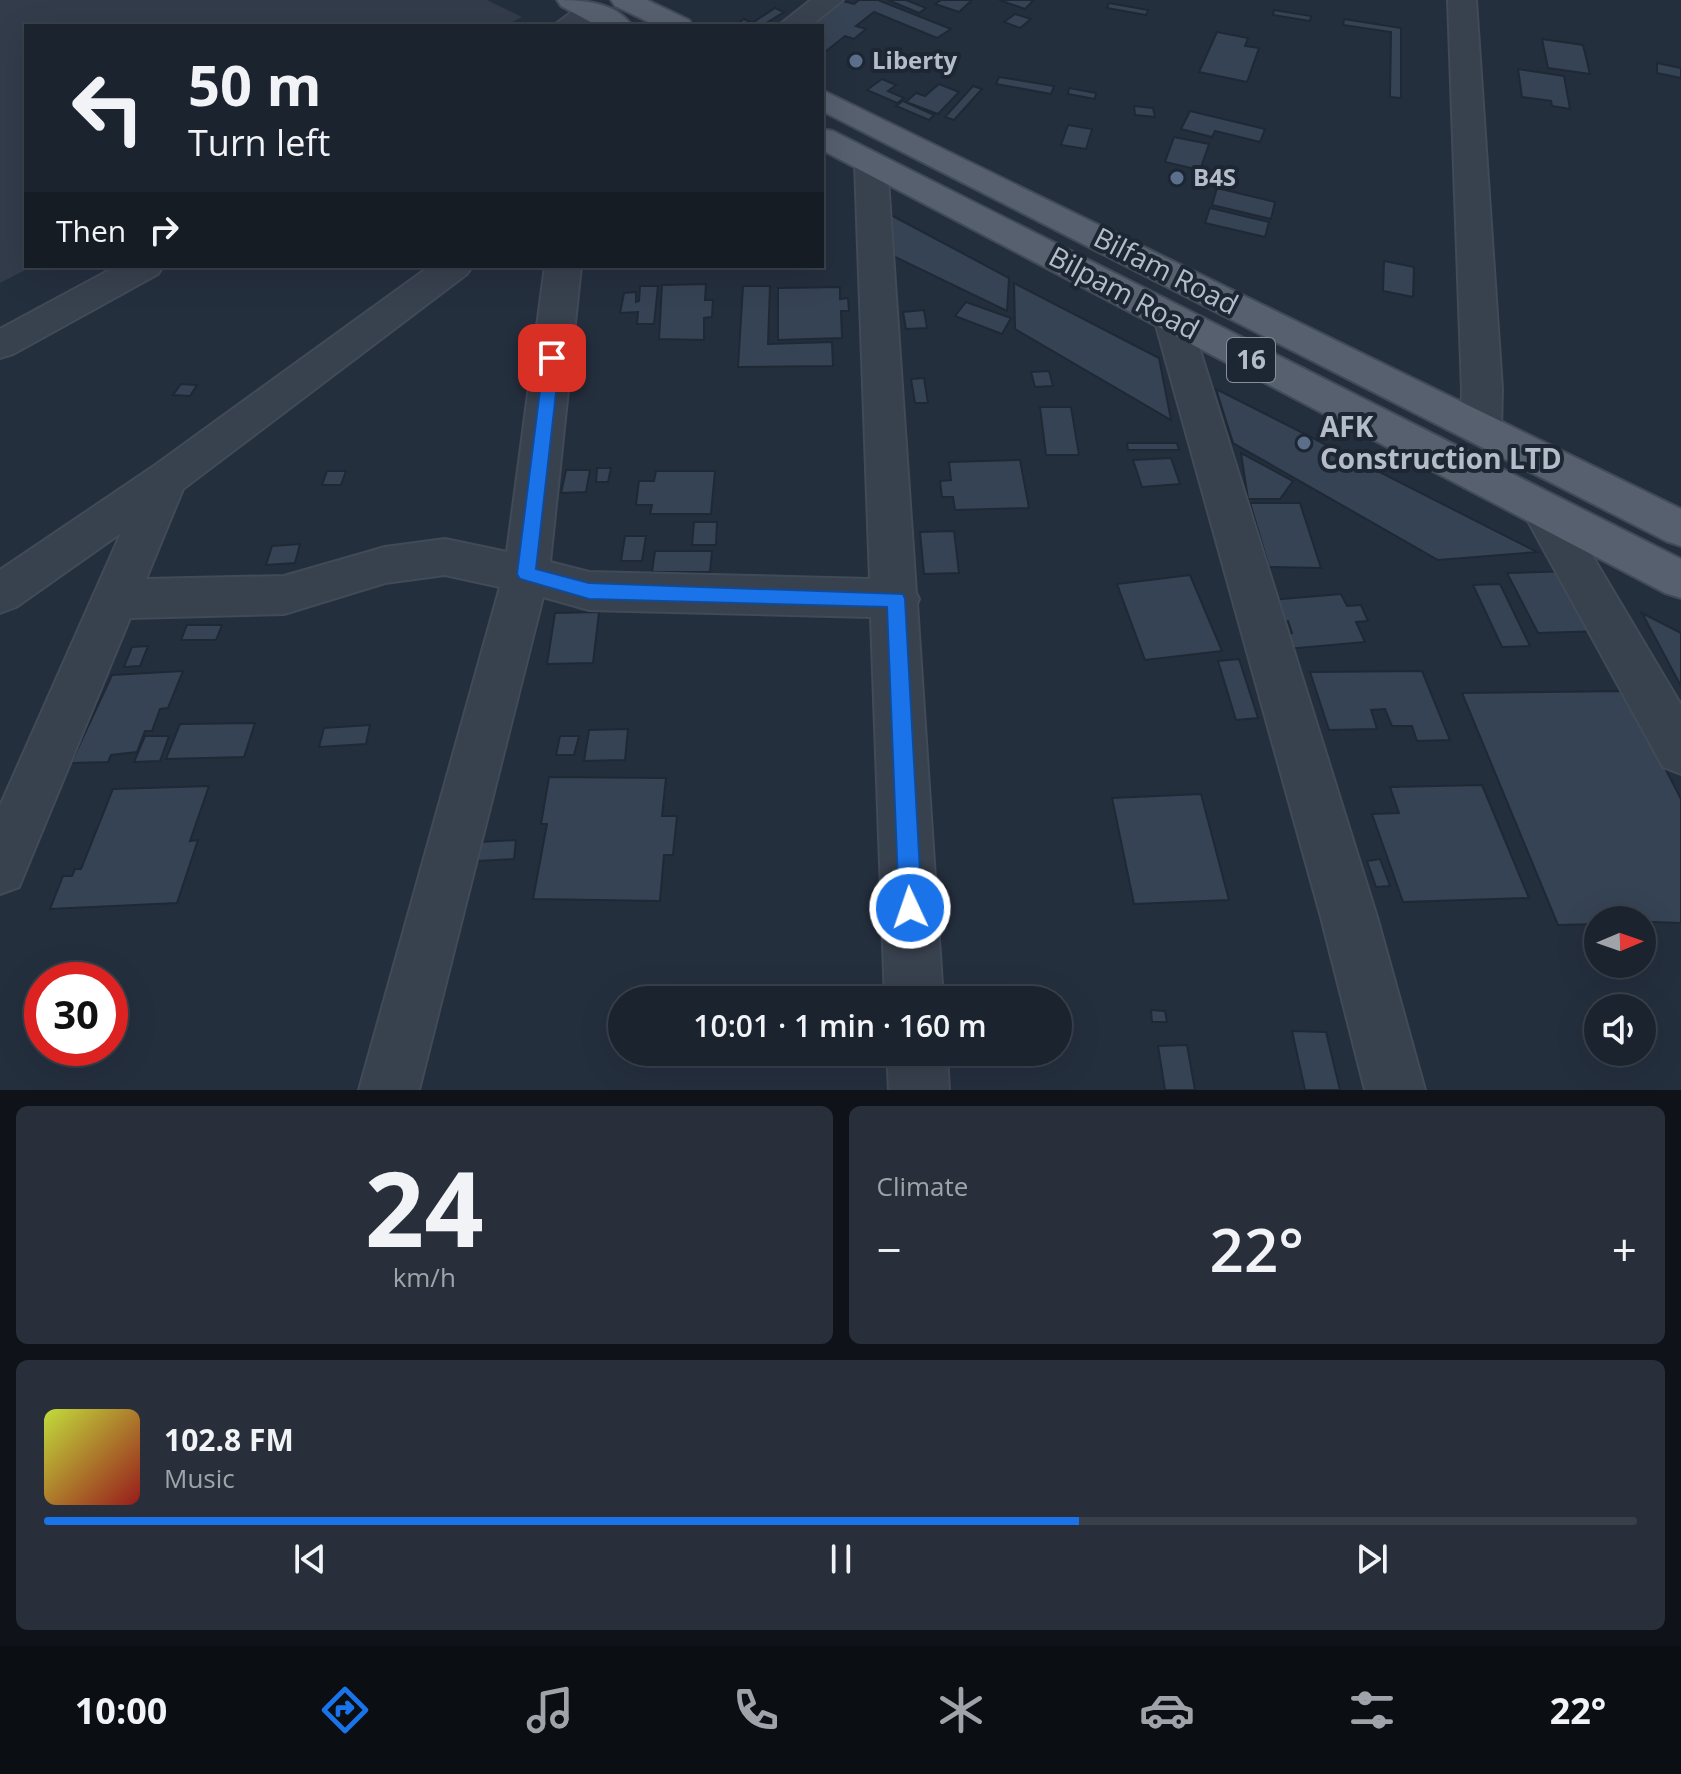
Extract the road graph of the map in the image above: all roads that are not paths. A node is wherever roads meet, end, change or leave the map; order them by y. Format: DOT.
graph roads {
  1 [pos="625,0"];
  2 [pos="829,0"];
  3 [pos="1462,0"];
  4 [pos="581,5"];
  5 [pos="568,24"];
  6 [pos="614,24"];
  7 [pos="675,24"];
  8 [pos="795,24"];
  9 [pos="824,100"];
  10 [pos="824,139"];
  11 [pos="871,164"];
  12 [pos="141,268"];
  13 [pos="451,268"];
  14 [pos="563,268"];
  15 [pos="1172,318"];
  16 [pos="0,345"];
  17 [pos="1481,430"];
  18 [pos="166,479"];
  19 [pos="1543,510"];
  20 [pos="1681,529"];
  21 [pos="526,574"];
  22 [pos="1681,580"];
  23 [pos="0,594"];
  24 [pos="114,599"];
  25 [pos="896,599"];
  26 [pos="1681,751"];
  27 [pos="0,868"];
  28 [pos="913,986"];
  29 [pos="918,1066"];
  30 [pos="389,1090"];
  31 [pos="919,1090"];
  32 [pos="1395,1090"];
  1 -- 7 [label="main road"];
  2 -- 8 [label="street"];
  3 -- 17 [label="street"];
  4 -- 5 [label="street"];
  4 -- 6 [label="main road"];
  9 -- 17 [label="main road, Bilfam Road / 16"];
  10 -- 11 [label="main road, Bilpam Road / 16"];
  11 -- 15 [label="main road, Bilpam Road / 16"];
  11 -- 25 [label="street"];
  12 -- 16 [label="street"];
  13 -- 18 [label="street"];
  14 -- 21 [label="street"];
  15 -- 19 [label="main road, Bilpam Road / 16"];
  15 -- 32 [label="street"];
  17 -- 20 [label="main road, Bilfam Road / 16"];
  18 -- 23 [label="street"];
  18 -- 24 [label="street"];
  19 -- 22 [label="main road, Bilpam Road / 16"];
  19 -- 26 [label="street"];
  21 -- 24 [label="street"];
  21 -- 25 [label="street"];
  21 -- 30 [label="street"];
  24 -- 27 [label="street"];
  25 -- 28 [label="street"];
  29 -- 31 [label="street"];
}
